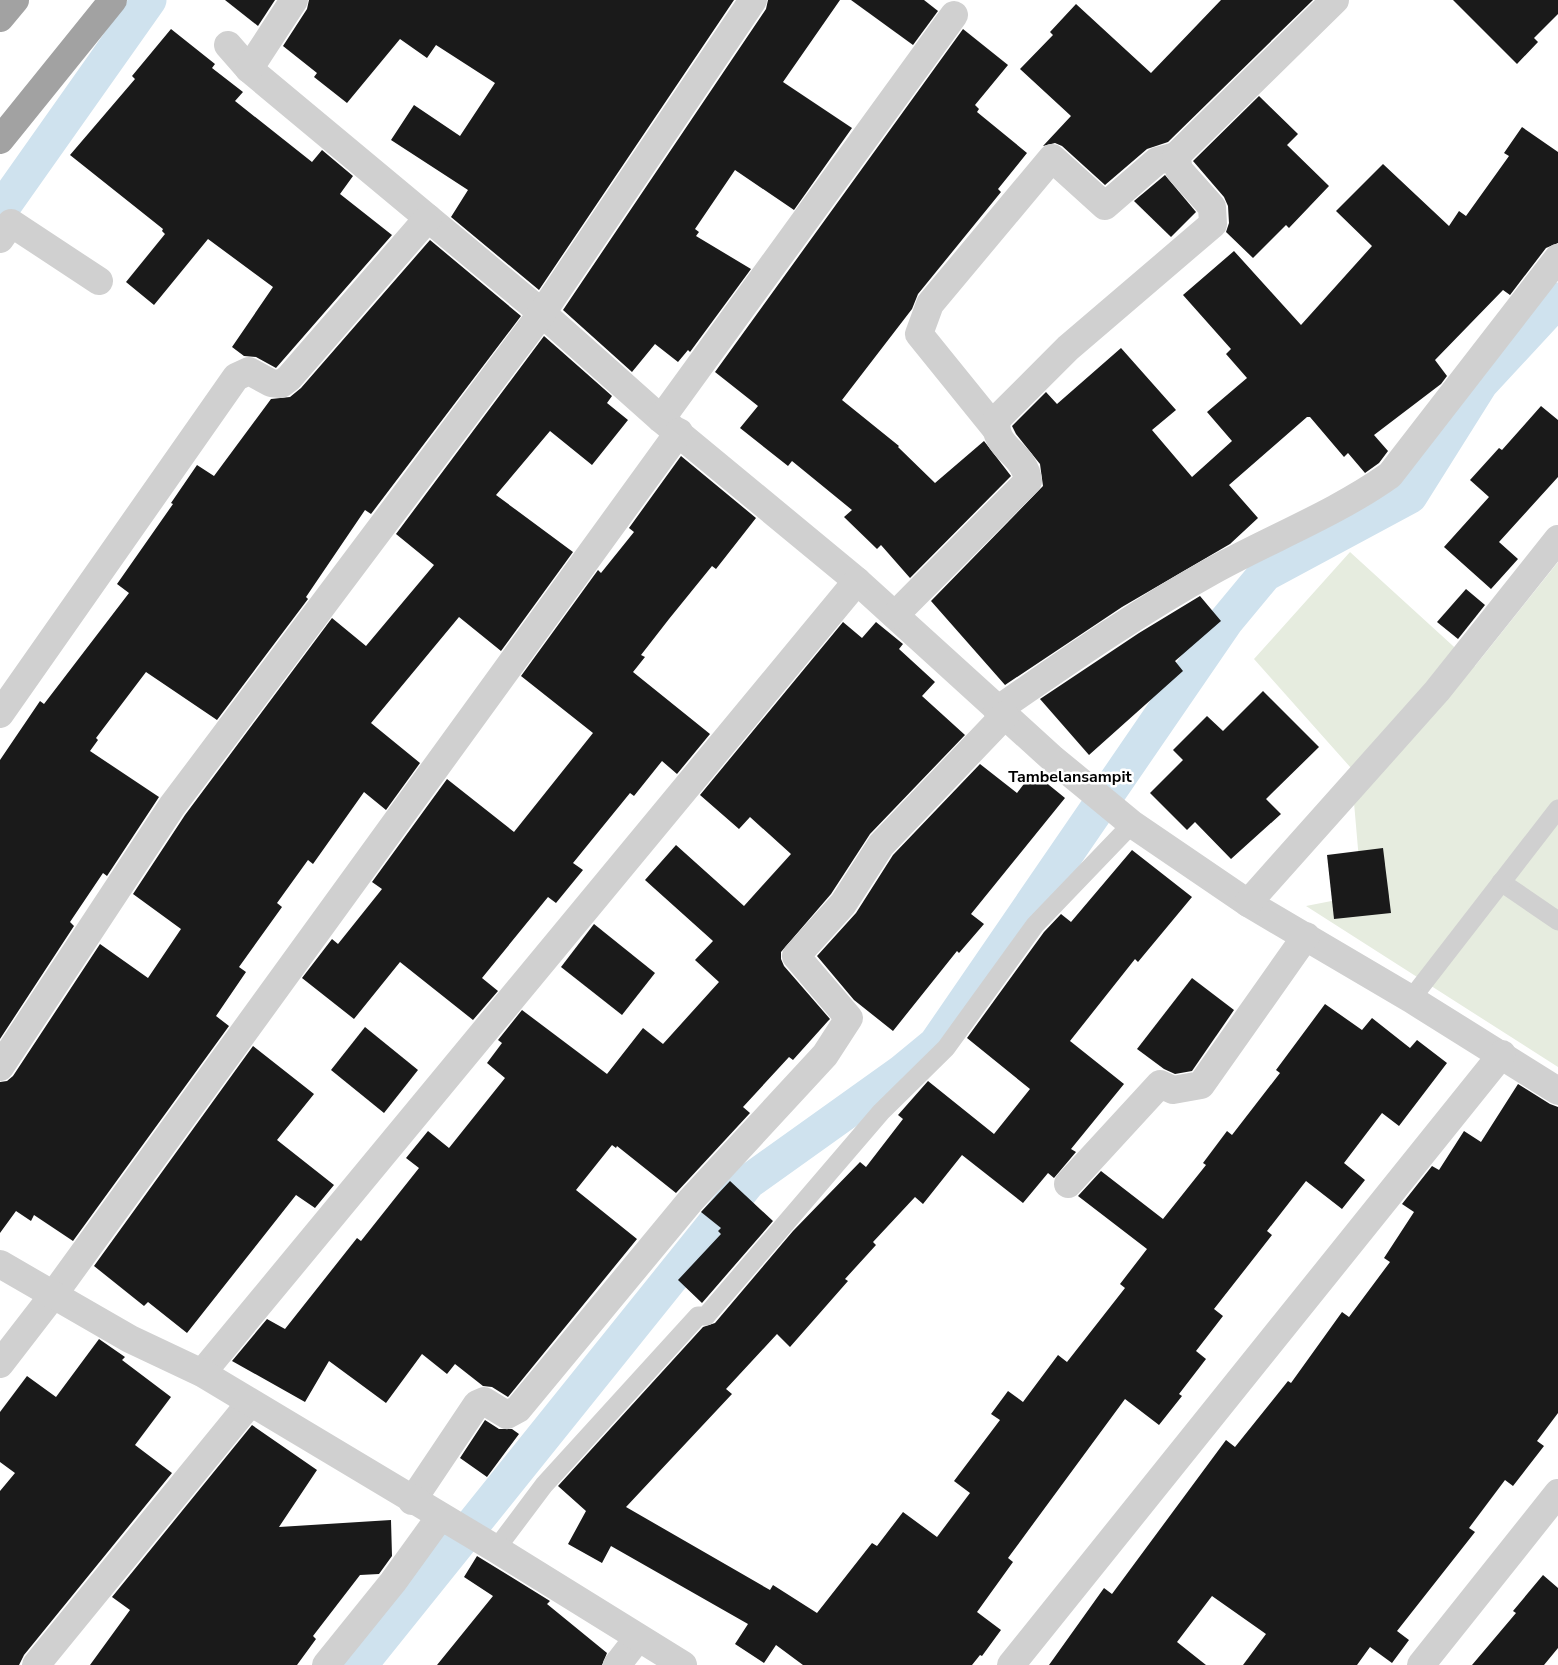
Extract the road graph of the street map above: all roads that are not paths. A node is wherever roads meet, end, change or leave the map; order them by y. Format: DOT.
graph roads {
  1 [pos="113,0"];
  2 [pos="294,0"];
  3 [pos="753,0"];
  4 [pos="1335,0"];
  5 [pos="954,16"];
  6 [pos="228,44"];
  7 [pos="249,69"];
  8 [pos="0,140"];
  9 [pos="1176,156"];
  10 [pos="428,218"];
  11 [pos="0,239"];
  12 [pos="1558,258"];
  13 [pos="100,281"];
  14 [pos="542,313"];
  15 [pos="670,425"];
  16 [pos="995,428"];
  17 [pos="1558,539"];
  18 [pos="857,581"];
  19 [pos="895,615"];
  20 [pos="1001,712"];
  21 [pos="0,714"];
  22 [pos="1558,808"];
  23 [pos="1132,824"];
  24 [pos="1501,882"];
  25 [pos="1248,903"];
  26 [pos="1558,921"];
  27 [pos="1306,936"];
  28 [pos="1412,999"];
  29 [pos="1502,1054"];
  30 [pos="0,1067"];
  31 [pos="1558,1091"];
  32 [pos="1068,1184"];
  33 [pos="0,1264"];
  34 [pos="54,1294"];
  35 [pos="0,1364"];
  36 [pos="202,1373"];
  37 [pos="250,1403"];
  38 [pos="1558,1494"];
  39 [pos="412,1501"];
  40 [pos="442,1518"];
  41 [pos="496,1549"];
  42 [pos="638,1638"];
  43 [pos="36,1665"];
  44 [pos="326,1665"];
  45 [pos="617,1665"];
  46 [pos="683,1665"];
  47 [pos="1011,1665"];
  48 [pos="1421,1665"];
  1 -- 8 [label="highway"];
  2 -- 7 [label="street"];
  3 -- 14 [label="street"];
  4 -- 9 [label="street"];
  5 -- 15 [label="street"];
  6 -- 7 [label="street"];
  7 -- 10 [label="street"];
  9 -- 16 [label="street"];
  9 -- 16 [label="street"];
  10 -- 14 [label="street"];
  10 -- 21 [label="street"];
  11 -- 13 [label="street"];
  12 -- 20 [label="street"];
  14 -- 15 [label="street"];
  14 -- 30 [label="street"];
  15 -- 18 [label="street"];
  15 -- 34 [label="street"];
  16 -- 19 [label="street"];
  17 -- 25 [label="street"];
  18 -- 19 [label="street"];
  18 -- 36 [label="street"];
  19 -- 20 [label="street"];
  20 -- 23 [label="street"];
  20 -- 39 [label="street"];
  22 -- 24 [label="lane"];
  23 -- 25 [label="street"];
  23 -- 41 [label="lane"];
  24 -- 26 [label="lane"];
  24 -- 28 [label="lane"];
  25 -- 27 [label="street"];
  27 -- 28 [label="street"];
  27 -- 32 [label="street"];
  28 -- 29 [label="street"];
  29 -- 31 [label="street"];
  29 -- 47 [label="street"];
  33 -- 34 [label="street"];
  34 -- 35 [label="street"];
  34 -- 36 [label="street"];
  36 -- 37 [label="street"];
  37 -- 39 [label="street"];
  37 -- 43 [label="street"];
  38 -- 48 [label="street"];
  39 -- 40 [label="street"];
  40 -- 41 [label="street"];
  40 -- 44 [label="street"];
  41 -- 42 [label="street"];
  42 -- 45 [label="street"];
  42 -- 46 [label="street"];
}
